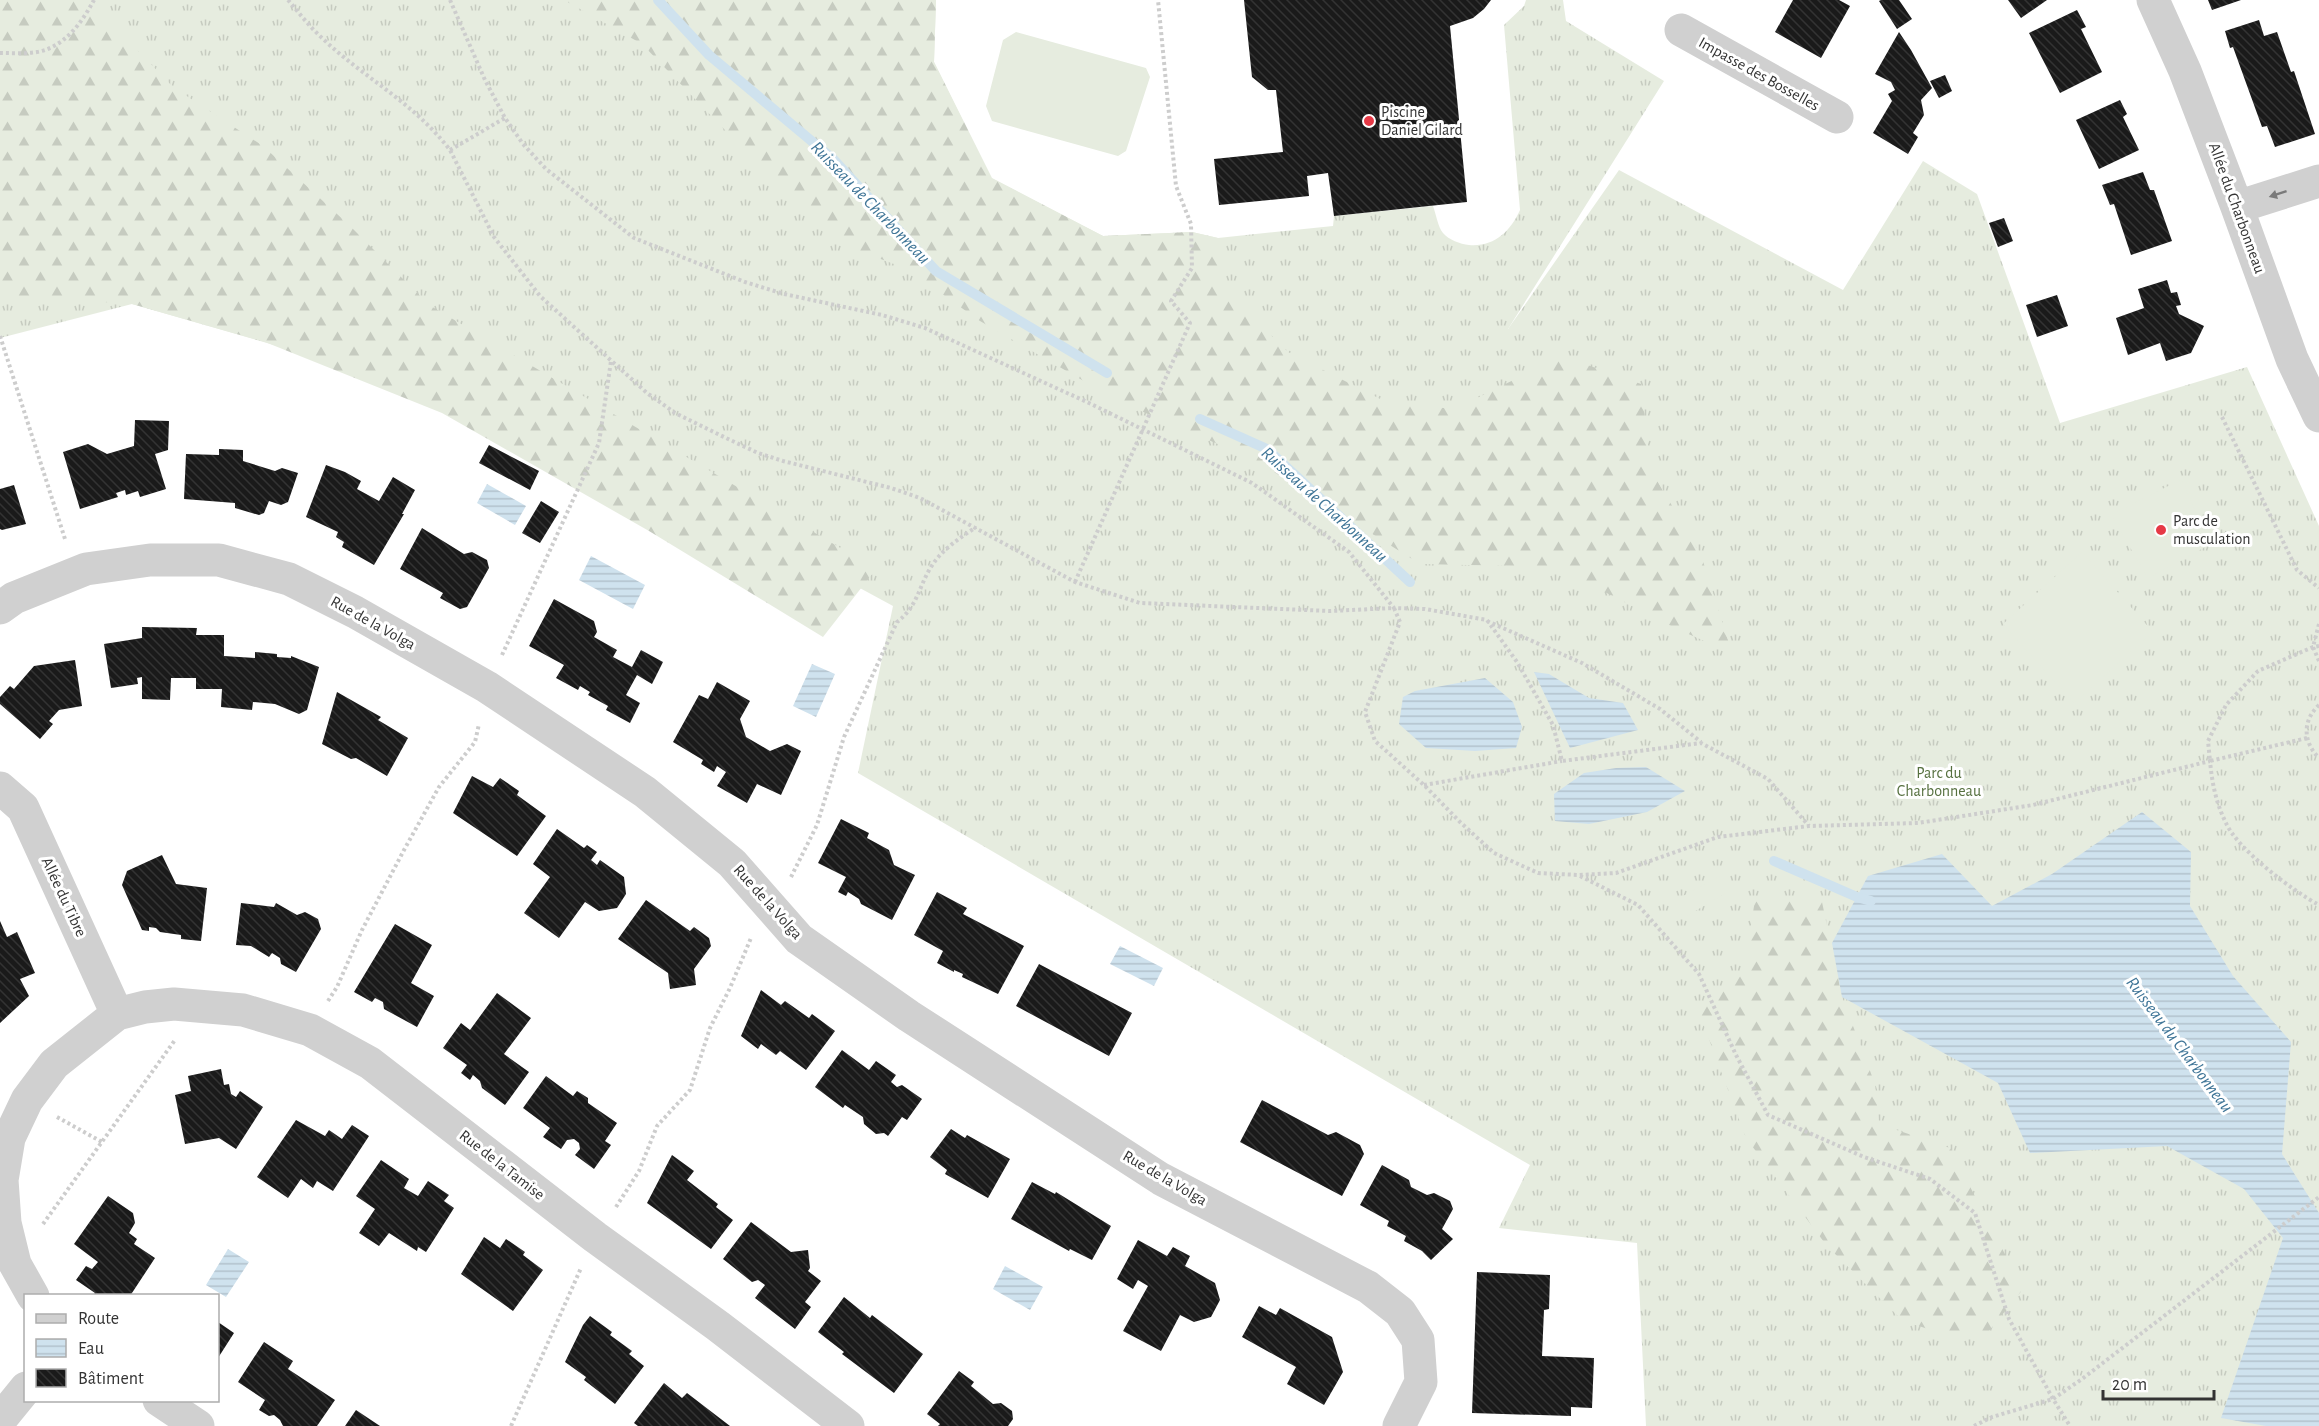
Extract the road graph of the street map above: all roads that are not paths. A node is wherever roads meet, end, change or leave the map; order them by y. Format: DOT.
graph roads {
  1 [pos="2153,0"];
  2 [pos="1682,30"];
  3 [pos="1837,117"];
  4 [pos="2319,181"];
  5 [pos="2238,207"];
  6 [pos="2319,416"];
  7 [pos="0,608"];
  8 [pos="0,788"];
  9 [pos="117,1014"];
  10 [pos="32,1294"];
  11 [pos="24,1390"];
  12 [pos="161,1402"];
  13 [pos="0,1420"];
  14 [pos="198,1426"];
  15 [pos="848,1426"];
  16 [pos="1399,1426"];
  1 -- 5 [label="street, Allée du Charbonneau"];
  2 -- 3 [label="street, Impasse des Bosselles"];
  4 -- 5 [label="street, one-way"];
  5 -- 6 [label="street, Allée du Charbonneau"];
  7 -- 16 [label="street, Rue de la Volga"];
  8 -- 9 [label="street, Allée du Tibre"];
  9 -- 10 [label="street"];
  9 -- 15 [label="street, Rue de la Tamise"];
  11 -- 13 [label="street"];
  12 -- 14 [label="street"];
}
